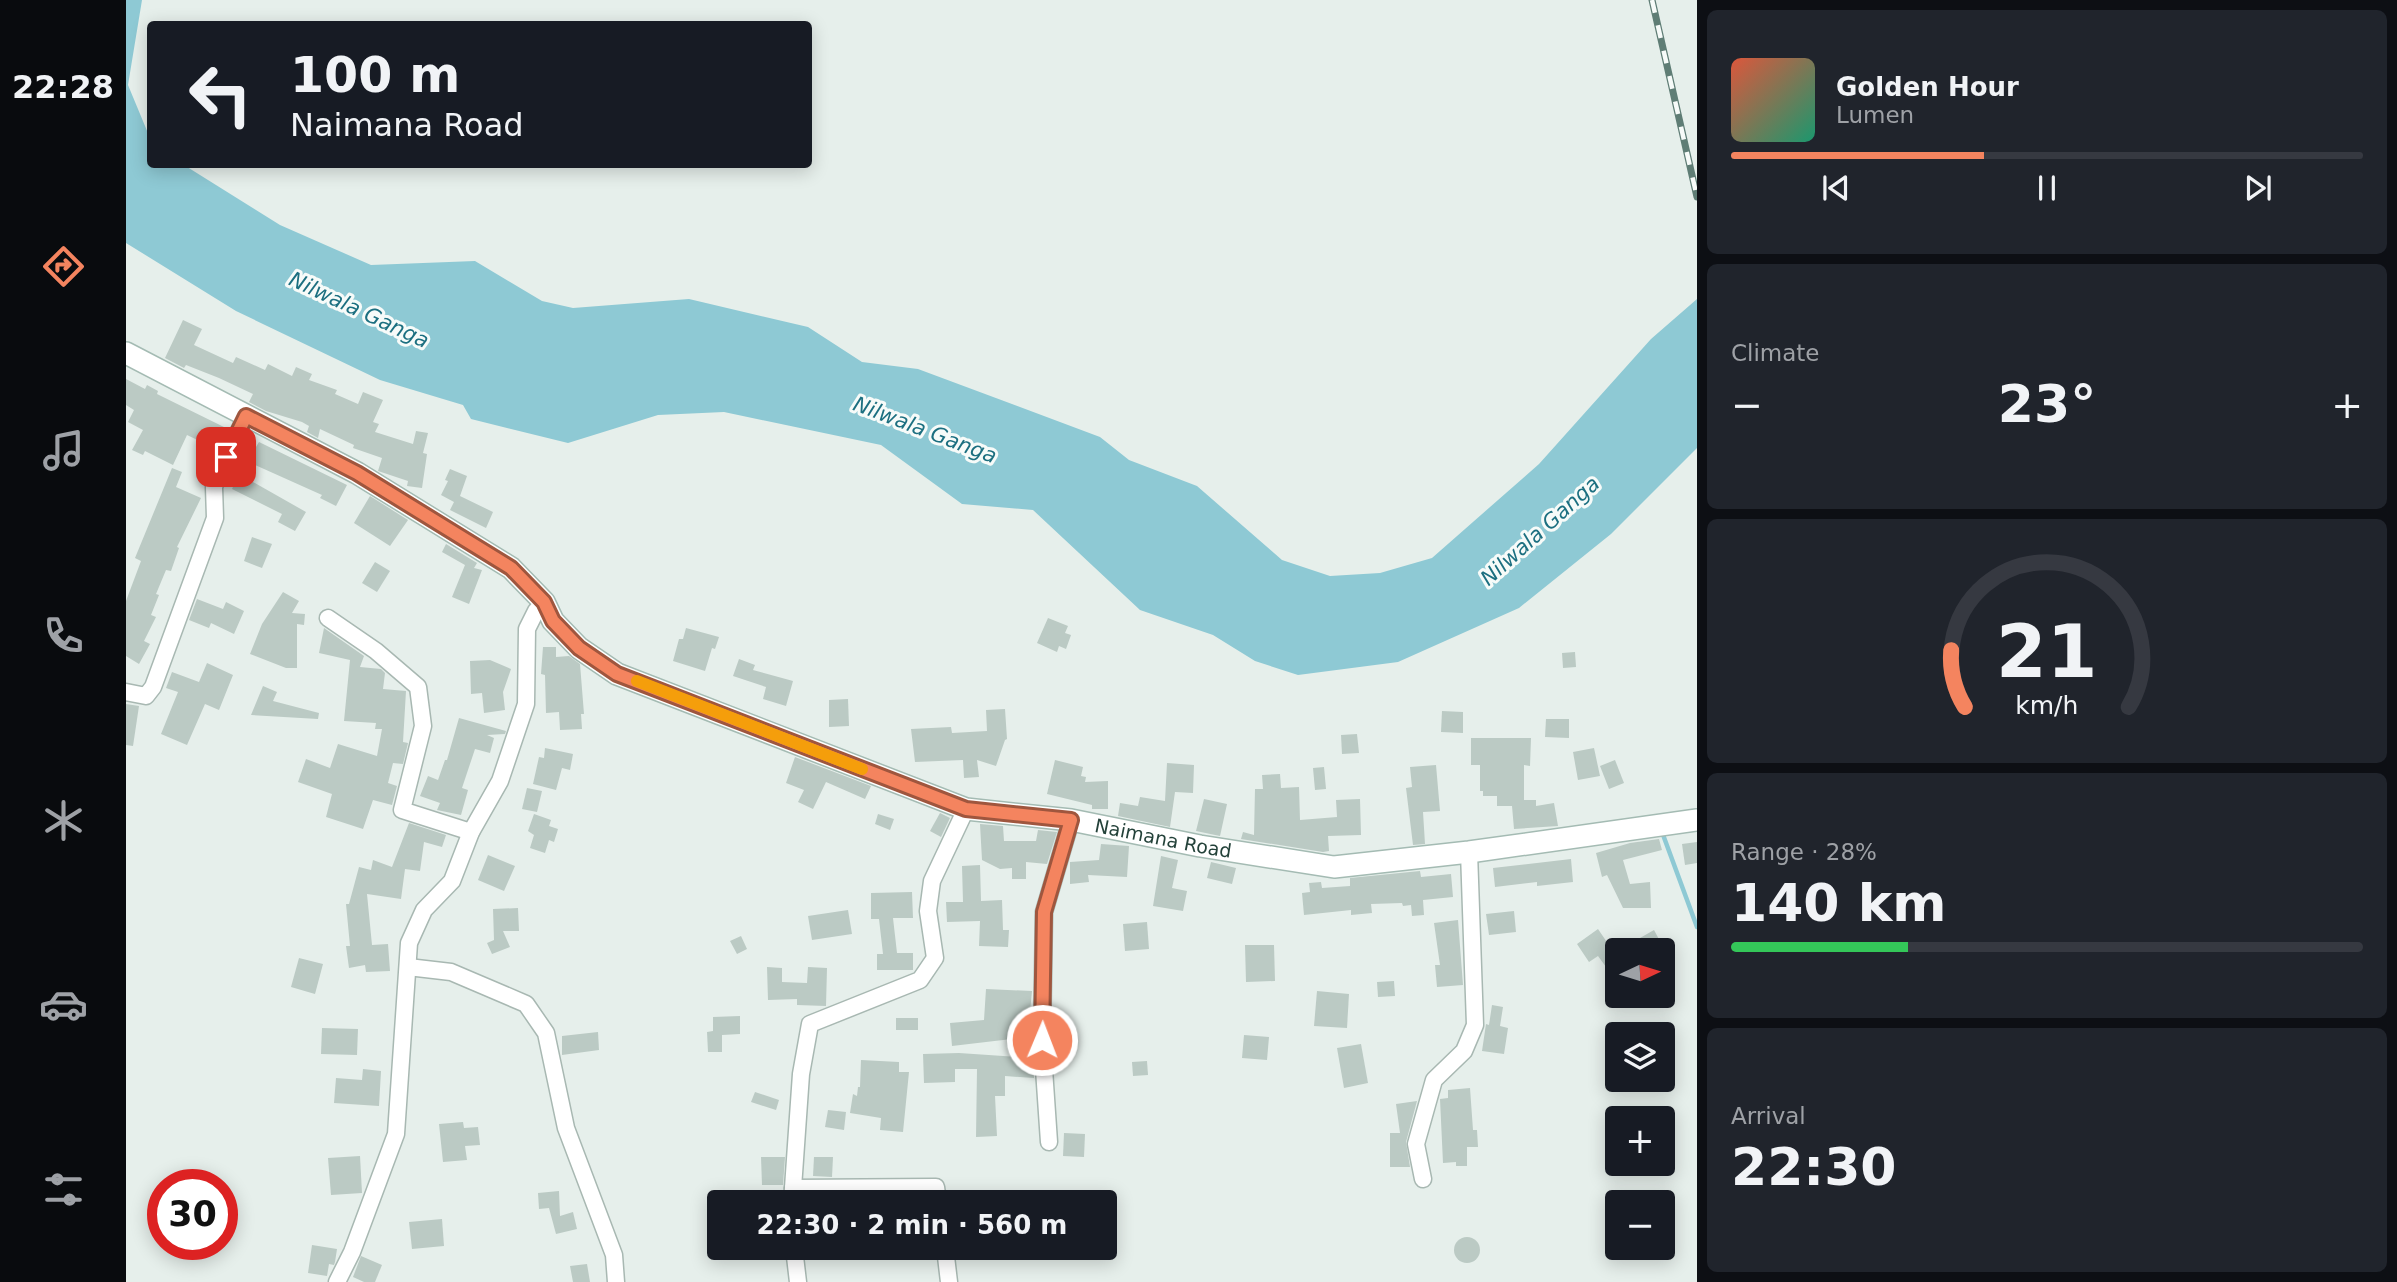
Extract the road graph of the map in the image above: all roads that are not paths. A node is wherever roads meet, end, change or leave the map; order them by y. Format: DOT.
graph roads {
  1 [pos="126,353"];
  2 [pos="246,416"];
  3 [pos="544,602"];
  4 [pos="328,618"];
  5 [pos="126,692"];
  6 [pos="966,809"];
  7 [pos="1071,820"];
  8 [pos="1697,820"];
  9 [pos="471,832"];
  10 [pos="1469,852"];
  11 [pos="408,967"];
  12 [pos="1049,1142"];
  13 [pos="1423,1179"];
  14 [pos="793,1190"];
  15 [pos="882,1190"];
  16 [pos="936,1190"];
  17 [pos="795,1260"];
  18 [pos="946,1260"];
  19 [pos="337,1282"];
  20 [pos="616,1282"];
  21 [pos="798,1282"];
  22 [pos="949,1282"];
  1 -- 2 [label="street, Naimana Road"];
  2 -- 3 [label="street, Naimana Road"];
  2 -- 5 [label="street"];
  3 -- 6 [label="street, Naimana Road"];
  3 -- 9 [label="street"];
  4 -- 9 [label="street"];
  6 -- 7 [label="street, Naimana Road"];
  6 -- 14 [label="street"];
  7 -- 10 [label="street, Naimana Road"];
  7 -- 12 [label="street"];
  8 -- 10 [label="street, Naimana Road"];
  9 -- 11 [label="street"];
  10 -- 13 [label="street"];
  11 -- 19 [label="street"];
  11 -- 20 [label="street"];
  15 -- 16 [label="street"];
  17 -- 21 [label="street"];
  18 -- 22 [label="street"];
}
